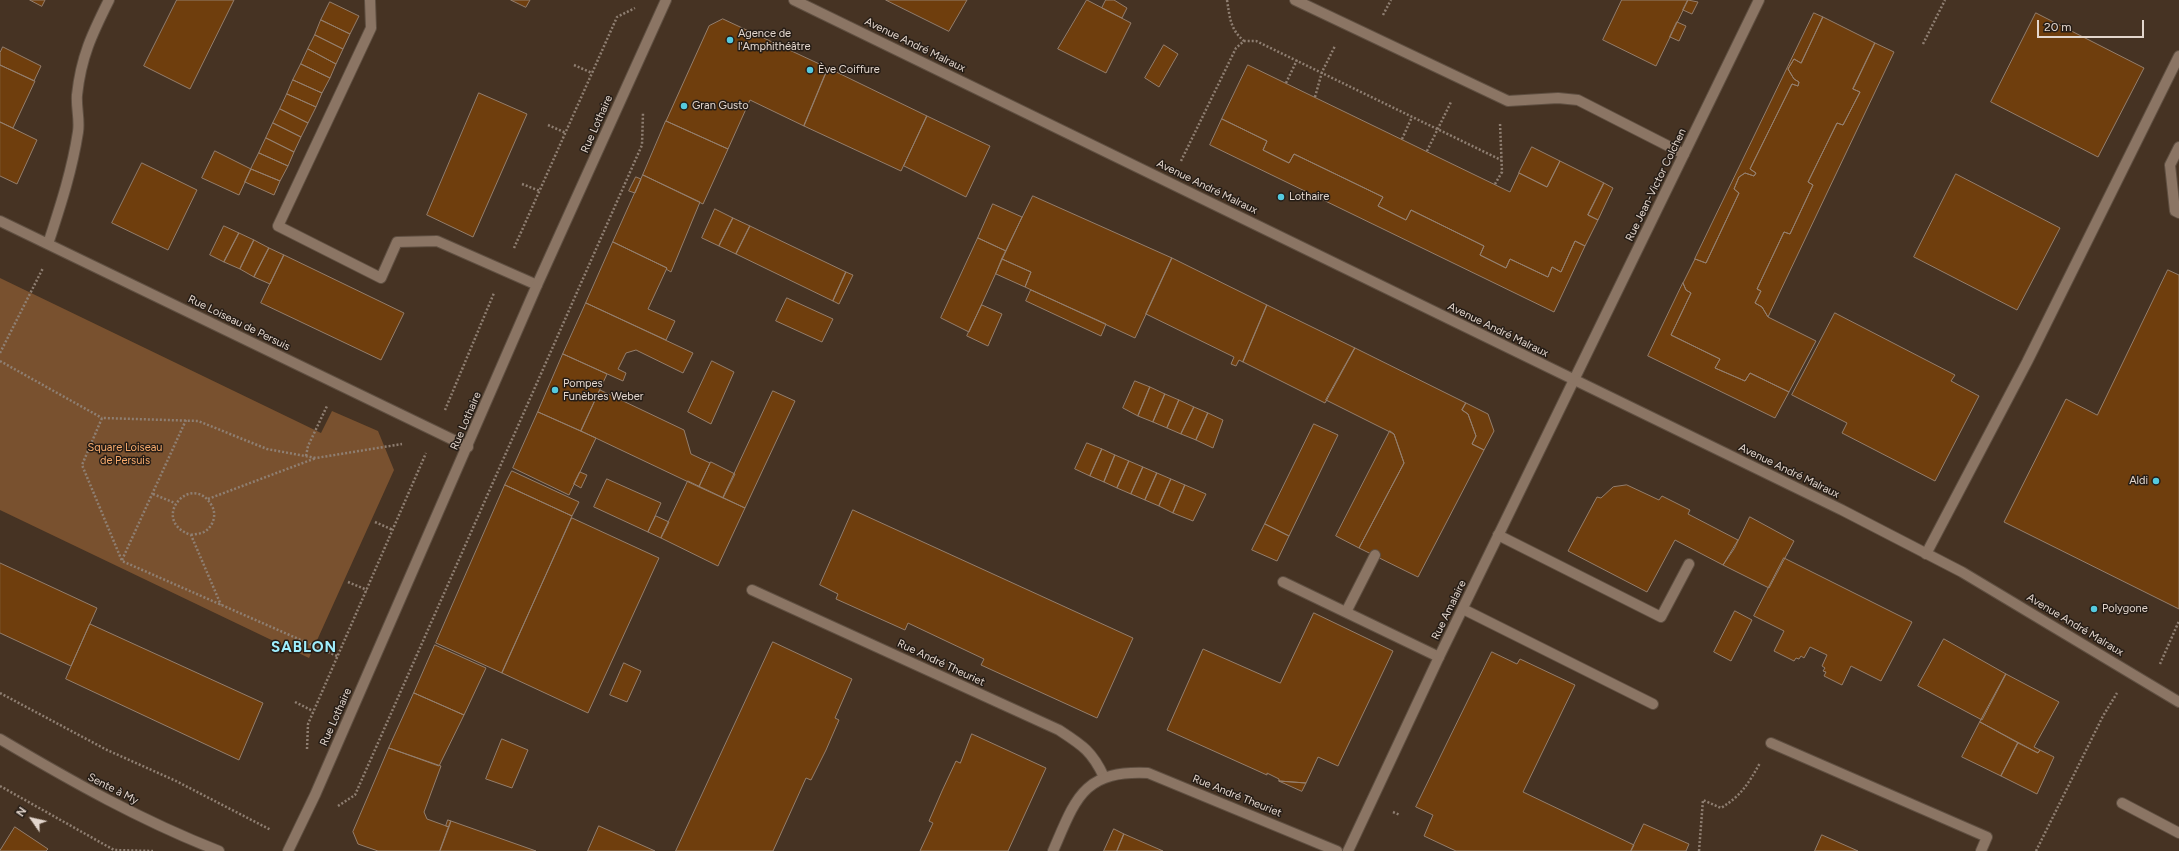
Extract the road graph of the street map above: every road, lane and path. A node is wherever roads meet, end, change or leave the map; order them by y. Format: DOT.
graph roads {
  1 [pos="108,0"];
  2 [pos="370,0"];
  3 [pos="666,0"];
  4 [pos="794,0"];
  5 [pos="1227,0"];
  6 [pos="1295,0"];
  7 [pos="1759,0"];
  8 [pos="1945,0"];
  9 [pos="636,8"];
  10 [pos="1346,24"];
  11 [pos="1244,41"];
  12 [pos="1923,44"];
  13 [pos="2179,56"];
  14 [pos="1297,60"];
  15 [pos="574,65"];
  16 [pos="1322,72"];
  17 [pos="592,73"];
  18 [pos="1462,80"];
  19 [pos="1286,83"];
  20 [pos="1315,97"];
  21 [pos="1499,97"];
  22 [pos="1412,117"];
  23 [pos="548,125"];
  24 [pos="1437,129"];
  25 [pos="566,132"];
  26 [pos="1402,139"];
  27 [pos="642,145"];
  28 [pos="2179,147"];
  29 [pos="1427,151"];
  30 [pos="1684,154"];
  31 [pos="1501,160"];
  32 [pos="1170,183"];
  33 [pos="522,184"];
  34 [pos="1495,184"];
  35 [pos="540,191"];
  36 [pos="2179,213"];
  37 [pos="0,221"];
  38 [pos="51,246"];
  39 [pos="504,270"];
  40 [pos="538,285"];
  41 [pos="0,353"];
  42 [pos="0,361"];
  43 [pos="1574,380"];
  44 [pos="338,384"];
  45 [pos="102,418"];
  46 [pos="186,420"];
  47 [pos="437,432"];
  48 [pos="408,443"];
  49 [pos="468,446"];
  50 [pos="306,456"];
  51 [pos="316,458"];
  52 [pos="153,494"];
  53 [pos="208,499"];
  54 [pos="175,503"];
  55 [pos="375,522"];
  56 [pos="393,530"];
  57 [pos="191,535"];
  58 [pos="1498,535"];
  59 [pos="1926,554"];
  60 [pos="1375,555"];
  61 [pos="122,561"];
  62 [pos="1689,564"];
  63 [pos="348,582"];
  64 [pos="1283,582"];
  65 [pos="366,590"];
  66 [pos="752,590"];
  67 [pos="221,605"];
  68 [pos="1462,609"];
  69 [pos="1346,612"];
  70 [pos="2179,621"];
  71 [pos="337,656"];
  72 [pos="1439,657"];
  73 [pos="2130,671"];
  74 [pos="2151,684"];
  75 [pos="0,693"];
  76 [pos="295,702"];
  77 [pos="2179,702"];
  78 [pos="1653,704"];
  79 [pos="313,711"];
  80 [pos="0,739"];
  81 [pos="1771,742"];
  82 [pos="307,754"];
  83 [pos="1104,778"];
  84 [pos="0,786"];
  85 [pos="355,795"];
  86 [pos="2122,803"];
  87 [pos="2179,833"];
  88 [pos="293,840"];
  89 [pos="114,850"];
  90 [pos="153,851"];
  91 [pos="219,851"];
  92 [pos="288,851"];
  93 [pos="1053,851"];
  94 [pos="1337,851"];
  95 [pos="1348,851"];
  96 [pos="1699,851"];
  97 [pos="1981,851"];
  98 [pos="2036,851"];
  1 -- 38 [label="street"];
  2 -- 39 [label="street"];
  3 -- 40 [label="street, Rue Lothaire"];
  4 -- 32 [label="street, Avenue André Malraux"];
  5 -- 11 [label="path"];
  6 -- 10 [label="street"];
  7 -- 30 [label="street, Rue Jean-Victor Colchen"];
  8 -- 12 [label="path"];
  9 -- 17 [label="path"];
  10 -- 16 [label="path"];
  10 -- 18 [label="street"];
  11 -- 14 [label="path"];
  11 -- 32 [label="path"];
  13 -- 59 [label="street"];
  14 -- 16 [label="path"];
  14 -- 19 [label="path"];
  15 -- 17 [label="path"];
  16 -- 20 [label="path"];
  16 -- 22 [label="path"];
  17 -- 25 [label="path"];
  18 -- 21 [label="street"];
  18 -- 24 [label="path"];
  21 -- 30 [label="street"];
  21 -- 31 [label="path"];
  22 -- 24 [label="path"];
  22 -- 26 [label="path"];
  23 -- 25 [label="path"];
  24 -- 29 [label="path"];
  24 -- 31 [label="path"];
  25 -- 35 [label="path"];
  27 -- 85 [label="path"];
  28 -- 36 [label="street"];
  30 -- 43 [label="street, Rue Jean-Victor Colchen"];
  31 -- 34 [label="path"];
  32 -- 43 [label="street, Avenue André Malraux"];
  33 -- 35 [label="path"];
  35 -- 39 [label="path"];
  37 -- 38 [label="street, Rue Loiseau de Persuis"];
  38 -- 41 [label="path"];
  38 -- 44 [label="street, Rue Loiseau de Persuis"];
  39 -- 40 [label="street"];
  39 -- 47 [label="path"];
  40 -- 49 [label="street, Rue Lothaire"];
  42 -- 45 [label="path"];
  43 -- 58 [label="street, Rue Amalaire"];
  43 -- 59 [label="street, Avenue André Malraux"];
  44 -- 47 [label="street, Rue Loiseau de Persuis"];
  44 -- 50 [label="path"];
  45 -- 46 [label="path"];
  45 -- 61 [label="path"];
  46 -- 50 [label="path"];
  46 -- 52 [label="path"];
  47 -- 49 [label="street, Rue Loiseau de Persuis"];
  47 -- 56 [label="path"];
  48 -- 51 [label="path"];
  49 -- 88 [label="street, Rue Lothaire"];
  50 -- 51 [label="path"];
  51 -- 53 [label="path"];
  52 -- 54 [label="path"];
  52 -- 61 [label="path"];
  53 -- 54 [label="path"];
  53 -- 57 [label="path"];
  54 -- 57 [label="path"];
  55 -- 56 [label="path"];
  56 -- 65 [label="path"];
  57 -- 67 [label="path"];
  58 -- 62 [label="street"];
  58 -- 68 [label="street, Rue Amalaire"];
  59 -- 73 [label="street, Avenue André Malraux"];
  60 -- 69 [label="street"];
  61 -- 67 [label="path"];
  63 -- 65 [label="path"];
  64 -- 69 [label="street"];
  65 -- 71 [label="path"];
  66 -- 83 [label="street, Rue André Theuriet"];
  67 -- 71 [label="path"];
  68 -- 72 [label="street, Rue Amalaire"];
  68 -- 78 [label="street"];
  69 -- 72 [label="street"];
  70 -- 74 [label="path"];
  71 -- 79 [label="path"];
  72 -- 95 [label="street, Rue Amalaire"];
  73 -- 74 [label="street, Avenue André Malraux"];
  73 -- 98 [label="path"];
  74 -- 77 [label="street, Avenue André Malraux"];
  75 -- 88 [label="path"];
  76 -- 79 [label="path"];
  79 -- 82 [label="path"];
  80 -- 91 [label="street, Sente à My"];
  81 -- 96 [label="path"];
  81 -- 97 [label="street"];
  83 -- 93 [label="street, Rue André Theuriet"];
  83 -- 94 [label="street, Rue André Theuriet"];
  84 -- 89 [label="path"];
  86 -- 87 [label="street"];
  88 -- 92 [label="street, Rue Lothaire"];
  89 -- 90 [label="path"];
}
